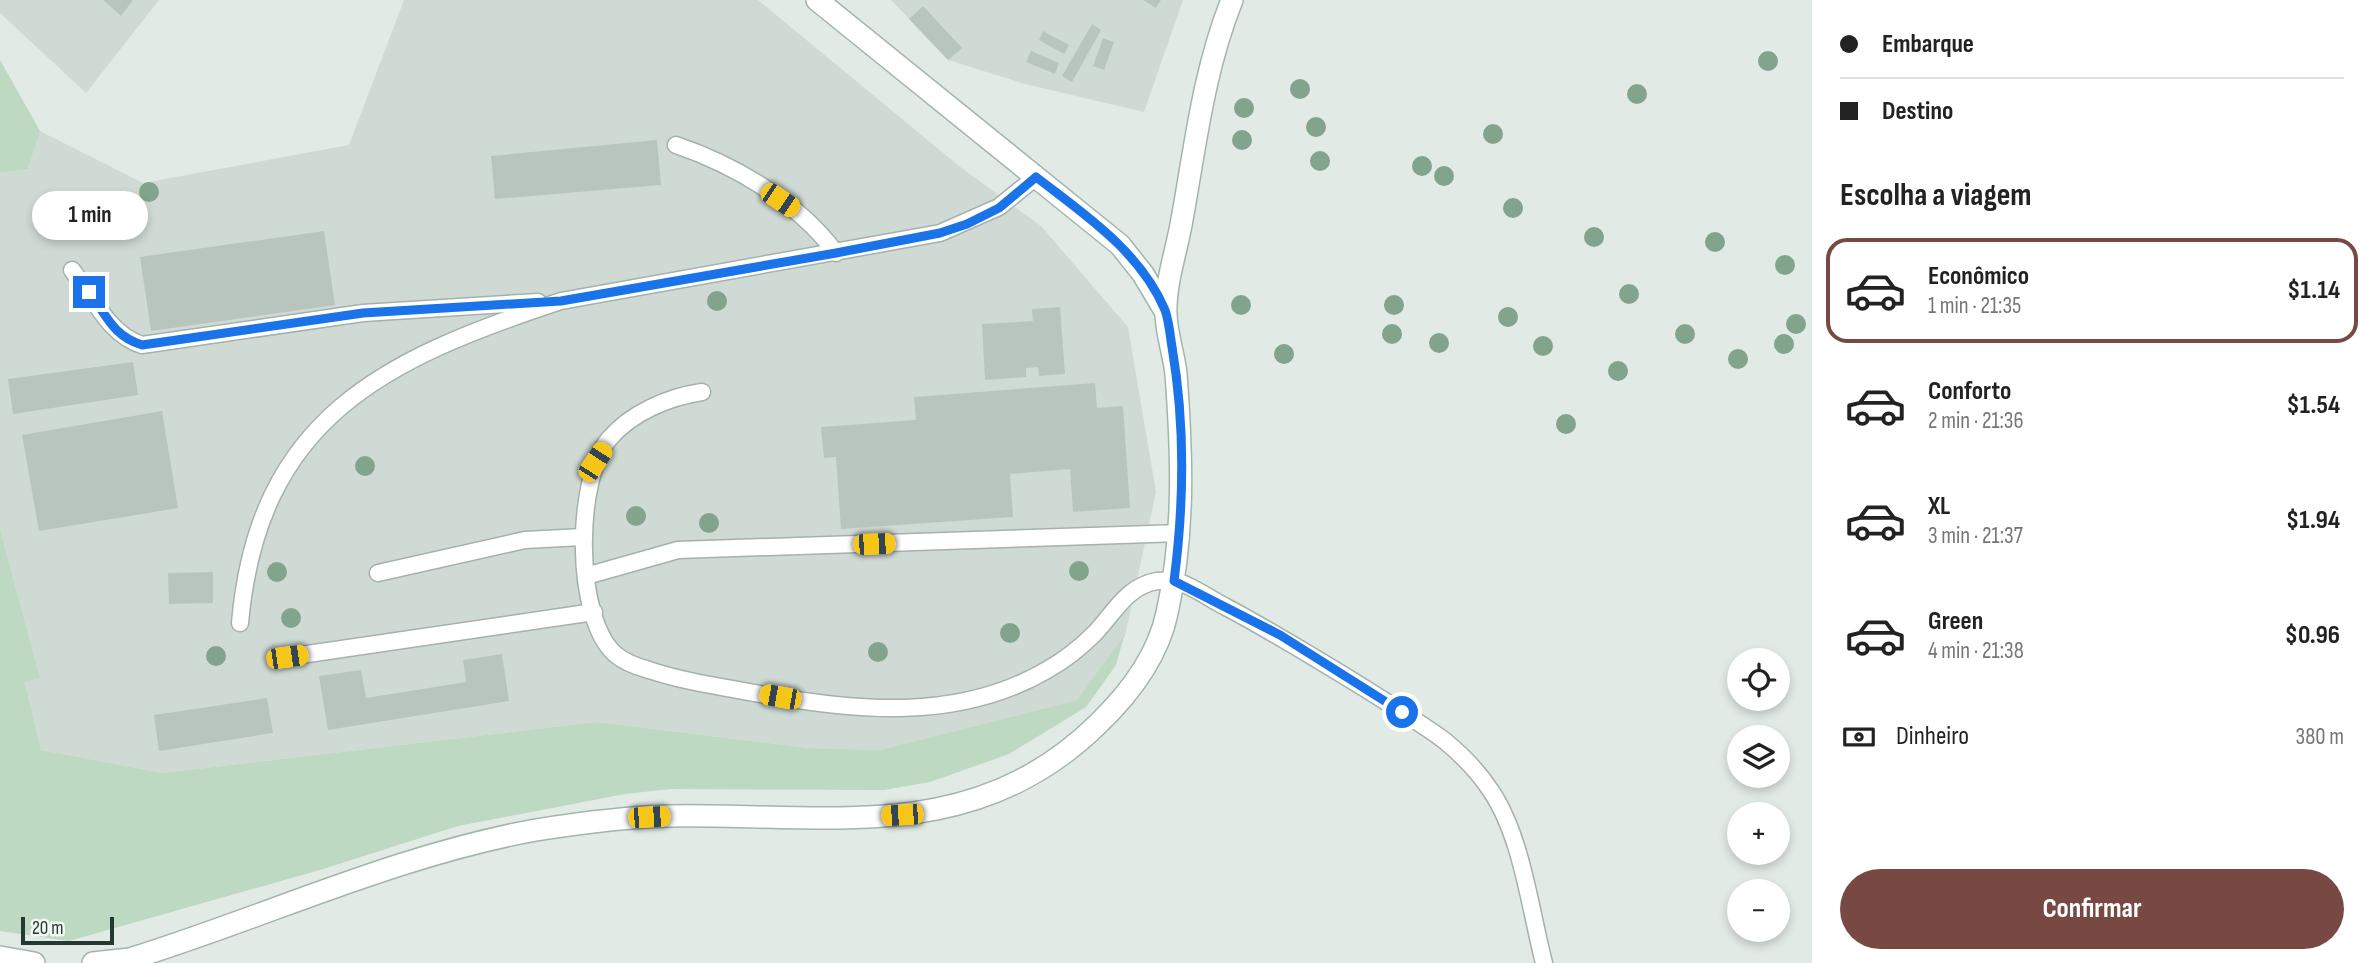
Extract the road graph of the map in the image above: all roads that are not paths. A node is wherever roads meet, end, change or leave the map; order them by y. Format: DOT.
graph roads {
  1 [pos="817,0"];
  2 [pos="1232,0"];
  3 [pos="676,145"];
  4 [pos="1036,177"];
  5 [pos="836,253"];
  6 [pos="72,270"];
  7 [pos="561,301"];
  8 [pos="1166,311"];
  9 [pos="702,392"];
  10 [pos="1181,533"];
  11 [pos="583,537"];
  12 [pos="378,573"];
  13 [pos="586,576"];
  14 [pos="1174,581"];
  15 [pos="594,612"];
  16 [pos="240,623"];
  17 [pos="287,657"];
  18 [pos="0,957"];
  19 [pos="34,963"];
  20 [pos="93,963"];
  21 [pos="1544,963"];
  1 -- 4 [label="main road"];
  2 -- 8 [label="main road"];
  3 -- 5 [label="lane"];
  4 -- 5 [label="lane"];
  4 -- 8 [label="main road"];
  5 -- 7 [label="lane"];
  6 -- 7 [label="lane"];
  7 -- 16 [label="lane"];
  8 -- 10 [label="main road"];
  9 -- 11 [label="lane"];
  10 -- 13 [label="lane"];
  10 -- 14 [label="main road"];
  11 -- 12 [label="lane"];
  11 -- 13 [label="lane"];
  13 -- 15 [label="lane"];
  14 -- 15 [label="lane"];
  14 -- 20 [label="main road"];
  14 -- 21 [label="lane"];
  15 -- 17 [label="lane"];
  18 -- 19 [label="main road"];
}
